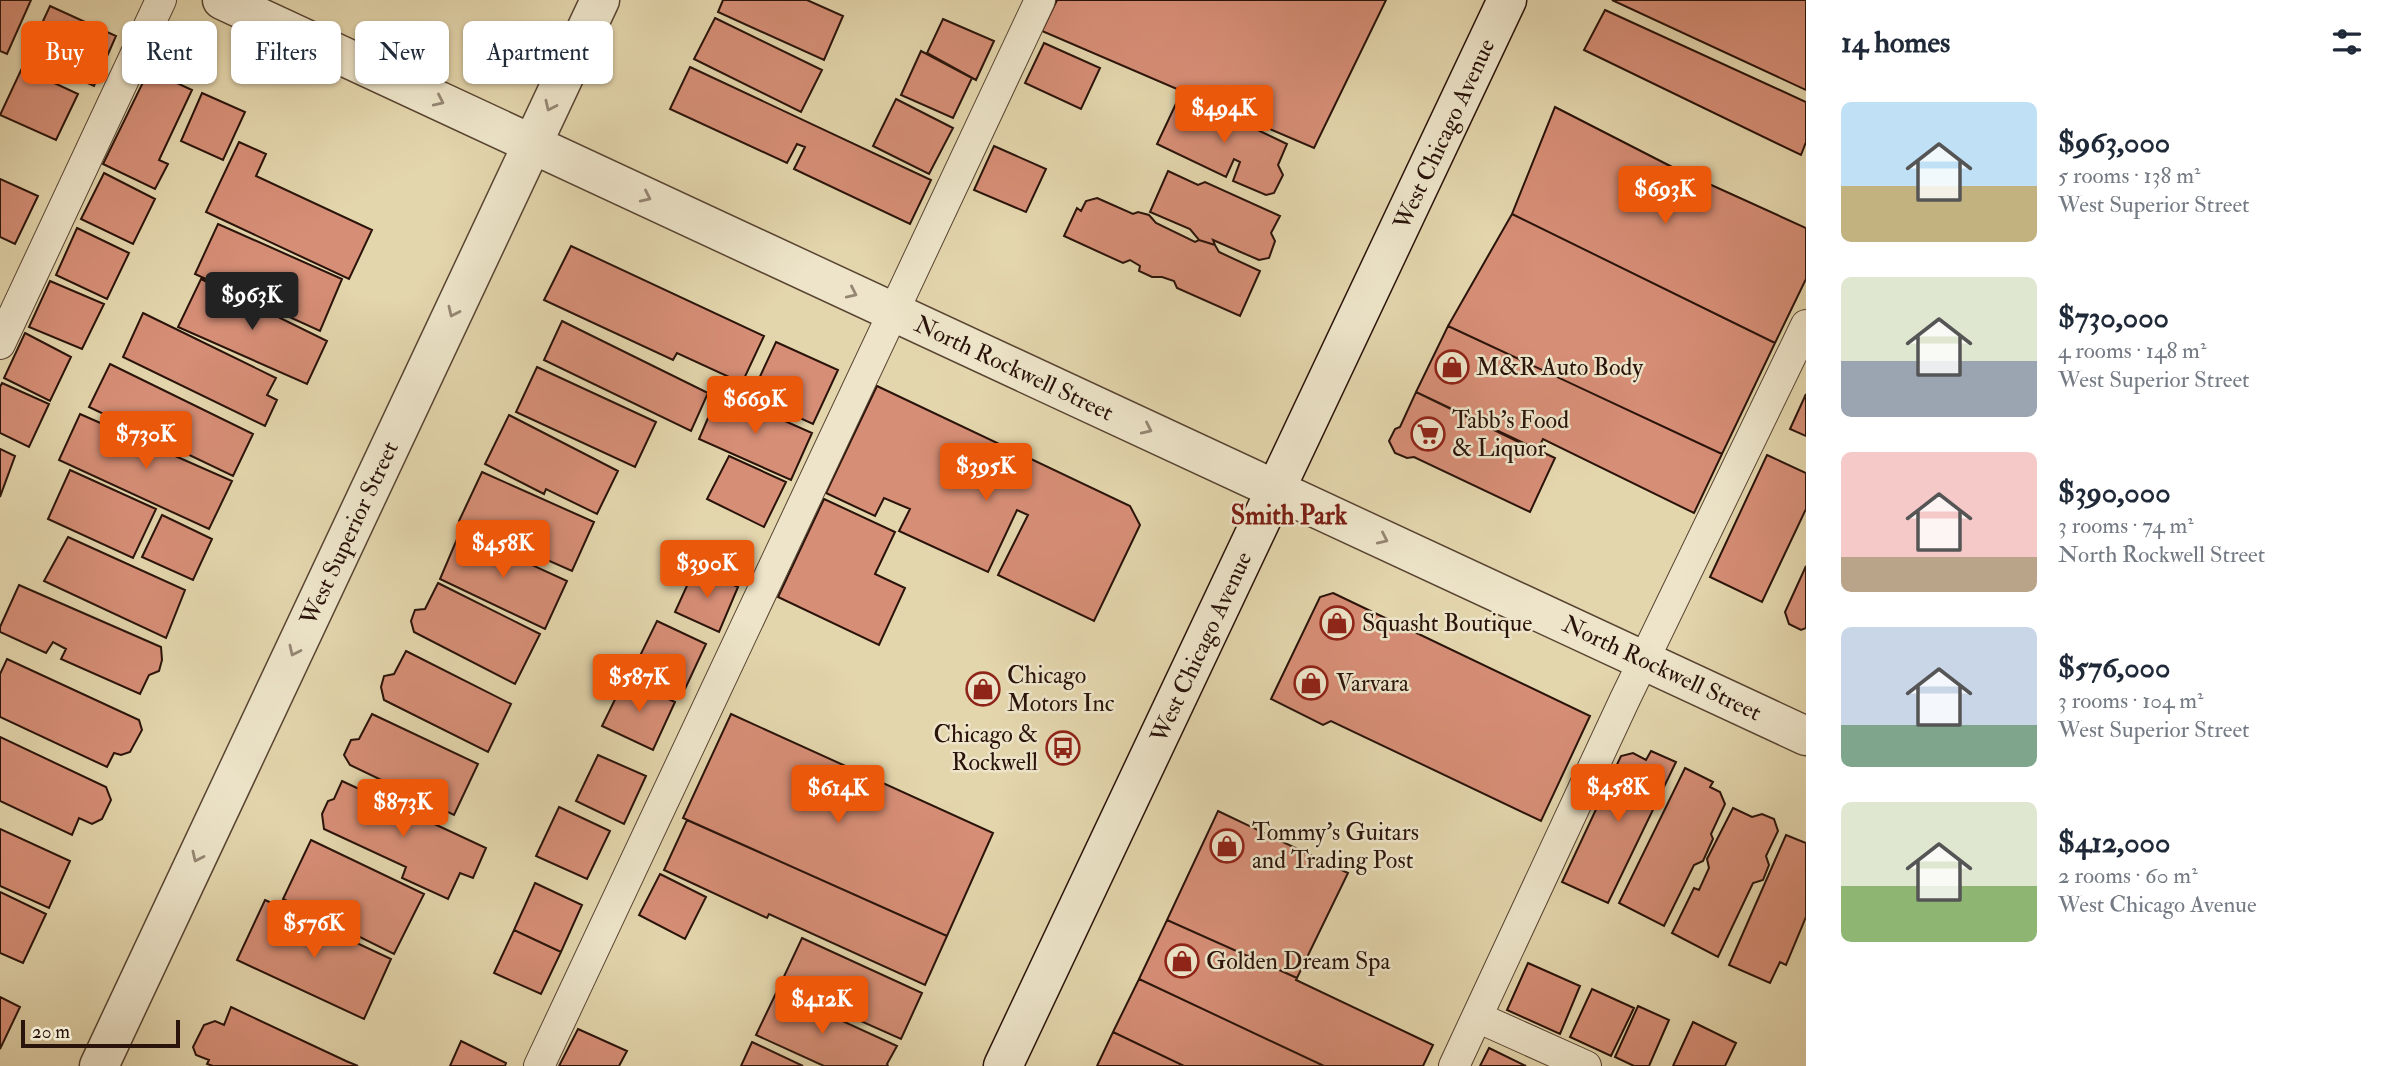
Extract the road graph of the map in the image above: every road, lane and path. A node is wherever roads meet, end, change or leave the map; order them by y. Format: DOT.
graph roads {
  1 [pos="161,0"];
  2 [pos="222,0"];
  3 [pos="600,0"];
  4 [pos="1040,0"];
  5 [pos="1507,0"];
  6 [pos="532,144"];
  7 [pos="894,312"];
  8 [pos="1806,325"];
  9 [pos="0,344"];
  10 [pos="1276,489"];
  11 [pos="1645,661"];
  12 [pos="1806,736"];
  13 [pos="1477,1017"];
  14 [pos="99,1066"];
  15 [pos="540,1066"];
  16 [pos="1003,1066"];
  17 [pos="1454,1066"];
  18 [pos="1586,1066"];
  1 -- 9 [label="lane"];
  2 -- 6 [label="street, North Rockwell Street, one-way"];
  3 -- 6 [label="street, West Superior Street, one-way"];
  4 -- 7 [label="lane"];
  5 -- 10 [label="street, West Chicago Avenue"];
  6 -- 7 [label="street, North Rockwell Street, one-way"];
  6 -- 14 [label="street, West Superior Street, one-way"];
  7 -- 10 [label="street, North Rockwell Street, one-way"];
  7 -- 15 [label="lane"];
  8 -- 11 [label="lane"];
  10 -- 11 [label="street, North Rockwell Street, one-way"];
  10 -- 16 [label="street, West Chicago Avenue"];
  11 -- 12 [label="street, North Rockwell Street"];
  11 -- 13 [label="lane"];
  13 -- 17 [label="lane"];
  13 -- 18 [label="lane"];
}
